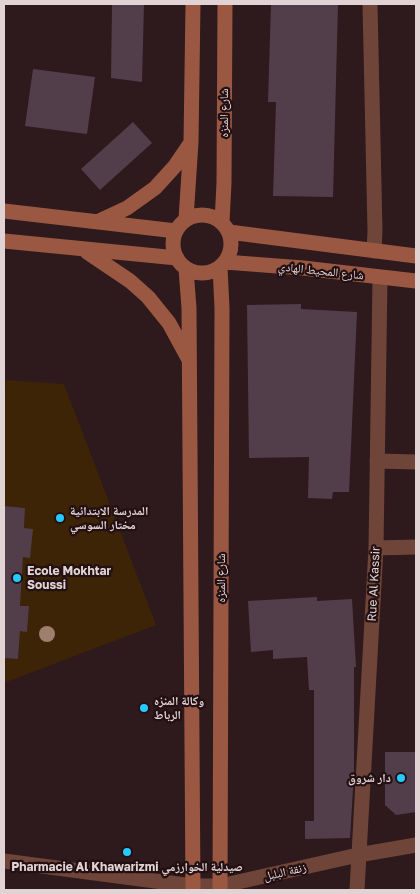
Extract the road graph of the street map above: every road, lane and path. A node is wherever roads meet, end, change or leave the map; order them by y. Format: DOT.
graph roads {
  1 [pos="193,4"];
  2 [pos="225,4"];
  3 [pos="370,4"];
  4 [pos="191,142"];
  5 [pos="4,211"];
  6 [pos="186,219"];
  7 [pos="97,221"];
  8 [pos="225,227"];
  9 [pos="176,231"];
  10 [pos="4,241"];
  11 [pos="84,250"];
  12 [pos="374,251"];
  13 [pos="416,256"];
  14 [pos="182,264"];
  15 [pos="223,264"];
  16 [pos="380,278"];
  17 [pos="416,281"];
  18 [pos="189,360"];
  19 [pos="377,461"];
  20 [pos="416,462"];
  21 [pos="416,547"];
  22 [pos="376,548"];
  23 [pos="416,845"];
  24 [pos="358,855"];
  25 [pos="4,861"];
  26 [pos="193,888"];
  27 [pos="220,888"];
  28 [pos="357,890"];
  1 -- 4 [label="street"];
  2 -- 8 [label="street, شارع المنزه"];
  3 -- 12 [label="street"];
  4 -- 6 [label="street"];
  4 -- 7 [label="street"];
  5 -- 7 [label="street"];
  6 -- 8 [label="street"];
  6 -- 9 [label="street"];
  7 -- 9 [label="street"];
  8 -- 12 [label="street, شارع المحيط الهادي"];
  8 -- 15 [label="street"];
  9 -- 14 [label="street"];
  10 -- 11 [label="street"];
  11 -- 14 [label="street"];
  11 -- 18 [label="street"];
  12 -- 13 [label="street, شارع المحيط الهادي"];
  14 -- 15 [label="street"];
  14 -- 18 [label="street"];
  15 -- 16 [label="street, شارع المحيط الهادي"];
  15 -- 27 [label="street, شارع المنزه"];
  16 -- 17 [label="street, شارع المحيط الهادي"];
  16 -- 19 [label="street, Rue Al Kassir"];
  18 -- 26 [label="street"];
  19 -- 20 [label="street"];
  19 -- 22 [label="street, Rue Al Kassir"];
  21 -- 22 [label="street"];
  22 -- 24 [label="street, Rue Al Kassir"];
  23 -- 24 [label="street, زنقة البلبل"];
  24 -- 27 [label="street, زنقة البلبل"];
  24 -- 28 [label="street, Rue Al Kassir"];
  25 -- 26 [label="street, زنقة البلبل"];
  26 -- 27 [label="street, زنقة البلبل"];
}
